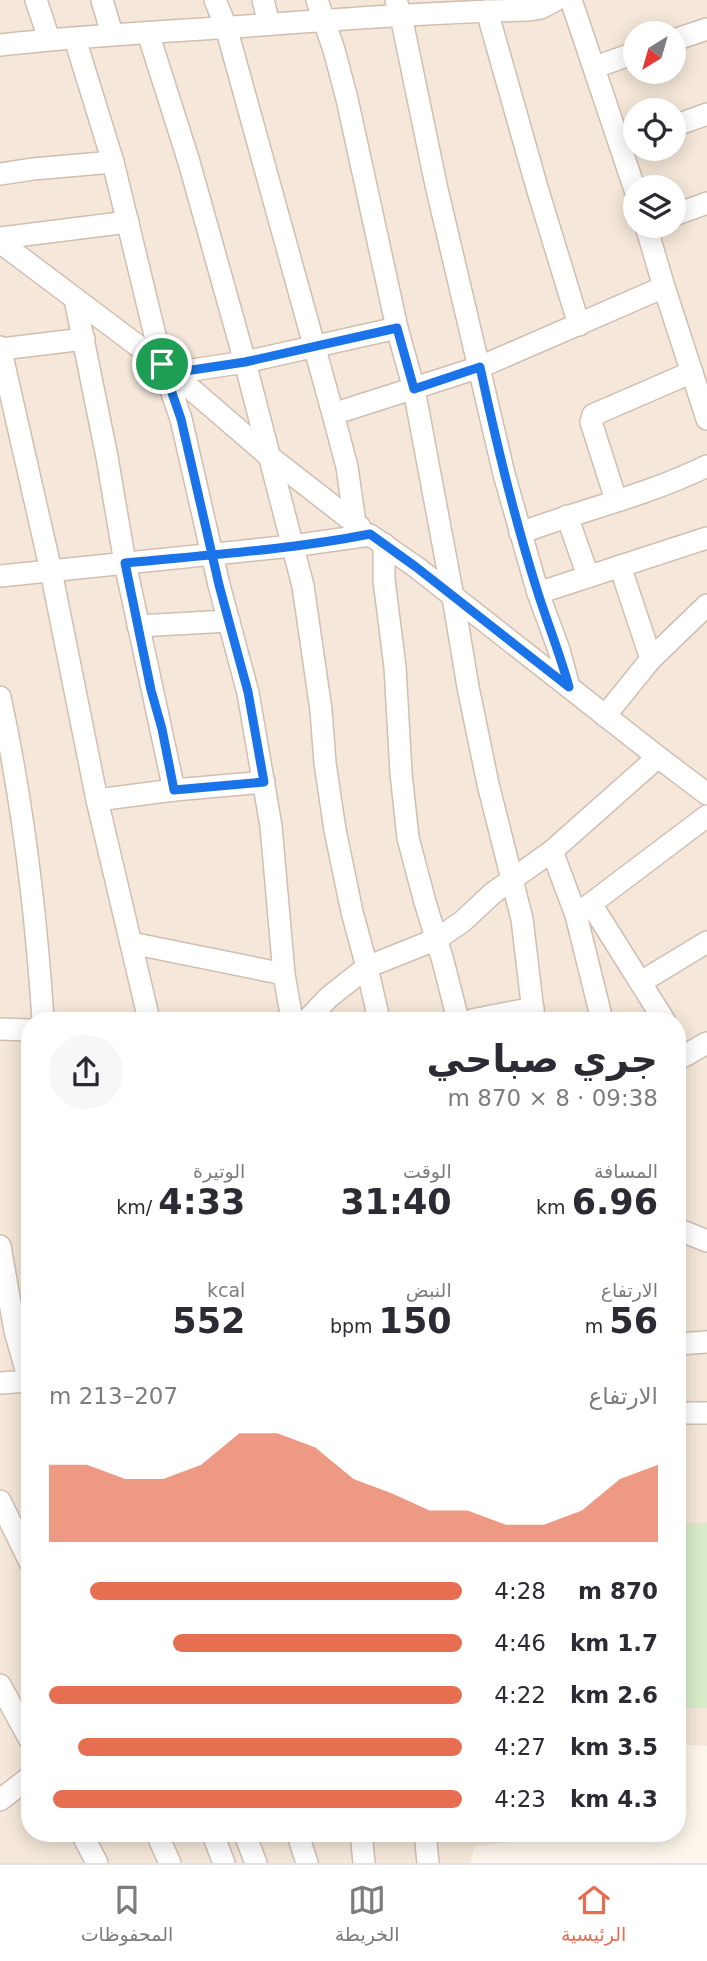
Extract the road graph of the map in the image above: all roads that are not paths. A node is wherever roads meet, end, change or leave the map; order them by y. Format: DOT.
graph roads {
  1 [pos="36,0"];
  2 [pos="102,0"];
  3 [pos="215,0"];
  4 [pos="263,0"];
  5 [pos="556,0"];
  6 [pos="571,0"];
  7 [pos="452,6"];
  8 [pos="398,8"];
  9 [pos="357,9"];
  10 [pos="320,10"];
  11 [pos="487,11"];
  12 [pos="269,24"];
  13 [pos="226,27"];
  14 [pos="707,29"];
  15 [pos="148,33"];
  16 [pos="112,34"];
  17 [pos="686,36"];
  18 [pos="49,39"];
  19 [pos="75,39"];
  20 [pos="0,45"];
  21 [pos="623,57"];
  22 [pos="594,67"];
  23 [pos="707,114"];
  24 [pos="686,122"];
  25 [pos="623,132"];
  26 [pos="113,162"];
  27 [pos="0,174"];
  28 [pos="707,202"];
  29 [pos="686,210"];
  30 [pos="128,222"];
  31 [pos="650,238"];
  32 [pos="0,240"];
  33 [pos="664,287"];
  34 [pos="75,299"];
  35 [pos="579,326"];
  36 [pos="397,328"];
  37 [pos="84,339"];
  38 [pos="314,346"];
  39 [pos="0,348"];
  40 [pos="245,362"];
  41 [pos="480,367"];
  42 [pos="167,369"];
  43 [pos="692,372"];
  44 [pos="414,389"];
  45 [pos="334,414"];
  46 [pos="707,418"];
  47 [pos="270,457"];
  48 [pos="707,466"];
  49 [pos="616,500"];
  50 [pos="567,516"];
  51 [pos="520,533"];
  52 [pos="369,534"];
  53 [pos="707,538"];
  54 [pos="292,546"];
  55 [pos="212,554"];
  56 [pos="125,563"];
  57 [pos="620,566"];
  58 [pos="51,571"];
  59 [pos="0,576"];
  60 [pos="588,576"];
  61 [pos="538,593"];
  62 [pos="453,597"];
  63 [pos="707,605"];
  64 [pos="229,621"];
  65 [pos="138,626"];
  66 [pos="651,659"];
  67 [pos="569,687"];
  68 [pos="0,697"];
  69 [pos="605,716"];
  70 [pos="658,757"];
  71 [pos="7,772"];
  72 [pos="264,782"];
  73 [pos="174,790"];
  74 [pos="707,794"];
  75 [pos="97,800"];
  76 [pos="707,816"];
  77 [pos="552,851"];
  78 [pos="513,880"];
  79 [pos="583,909"];
  80 [pos="437,939"];
  81 [pos="707,942"];
  82 [pos="131,943"];
  83 [pos="367,967"];
  84 [pos="284,974"];
  85 [pos="641,982"];
  86 [pos="42,1012"];
  87 [pos="147,1012"];
  88 [pos="291,1012"];
  89 [pos="315,1012"];
  90 [pos="377,1012"];
  91 [pos="455,1012"];
  92 [pos="534,1012"];
  93 [pos="601,1012"];
  94 [pos="659,1012"];
  95 [pos="0,1029"];
  96 [pos="21,1030"];
  97 [pos="707,1043"];
  98 [pos="686,1051"];
  99 [pos="686,1233"];
  100 [pos="707,1241"];
  101 [pos="0,1247"];
  102 [pos="707,1342"];
  103 [pos="686,1343"];
  104 [pos="21,1353"];
  105 [pos="21,1382"];
  106 [pos="0,1383"];
  107 [pos="686,1413"];
  108 [pos="707,1413"];
  109 [pos="0,1501"];
  110 [pos="21,1544"];
  111 [pos="0,1685"];
  112 [pos="21,1724"];
  113 [pos="21,1784"];
  114 [pos="0,1800"];
  115 [pos="85,1842"];
  116 [pos="161,1842"];
  117 [pos="216,1842"];
  118 [pos="248,1842"];
  119 [pos="300,1842"];
  120 [pos="362,1842"];
  121 [pos="426,1842"];
  122 [pos="97,1863"];
  123 [pos="170,1863"];
  124 [pos="224,1863"];
  125 [pos="256,1863"];
  126 [pos="307,1863"];
  127 [pos="364,1863"];
  128 [pos="428,1863"];
  1 -- 18 [label="street"];
  2 -- 16 [label="street"];
  3 -- 13 [label="street"];
  4 -- 12 [label="street"];
  5 -- 11 [label="street"];
  6 -- 22 [label="street"];
  7 -- 8 [label="street"];
  7 -- 11 [label="street"];
  8 -- 9 [label="street"];
  8 -- 41 [label="street"];
  9 -- 10 [label="street"];
  10 -- 12 [label="street"];
  10 -- 36 [label="street"];
  11 -- 35 [label="street"];
  12 -- 13 [label="street"];
  13 -- 15 [label="street"];
  13 -- 38 [label="street"];
  14 -- 17 [label="street"];
  15 -- 16 [label="street"];
  15 -- 40 [label="street"];
  16 -- 19 [label="street"];
  18 -- 19 [label="street"];
  18 -- 20 [label="street"];
  19 -- 26 [label="street"];
  21 -- 22 [label="street"];
  22 -- 25 [label="street"];
  23 -- 24 [label="street"];
  26 -- 27 [label="street"];
  26 -- 30 [label="street"];
  28 -- 29 [label="street"];
  30 -- 32 [label="street"];
  30 -- 42 [label="street"];
  31 -- 33 [label="street"];
  32 -- 34 [label="street"];
  33 -- 35 [label="street"];
  33 -- 43 [label="street"];
  34 -- 37 [label="street"];
  34 -- 42 [label="street"];
  35 -- 41 [label="street"];
  36 -- 38 [label="street"];
  36 -- 44 [label="street"];
  37 -- 39 [label="street"];
  37 -- 56 [label="street"];
  38 -- 40 [label="street"];
  38 -- 45 [label="street"];
  39 -- 58 [label="street"];
  40 -- 42 [label="street"];
  40 -- 47 [label="street"];
  41 -- 44 [label="street"];
  41 -- 51 [label="street"];
  42 -- 47 [label="street"];
  42 -- 55 [label="street"];
  43 -- 46 [label="street"];
  43 -- 49 [label="street"];
  44 -- 45 [label="street"];
  44 -- 62 [label="street"];
  45 -- 52 [label="street"];
  47 -- 52 [label="street"];
  47 -- 54 [label="street"];
  48 -- 49 [label="street"];
  49 -- 50 [label="street"];
  50 -- 51 [label="street"];
  50 -- 60 [label="street"];
  51 -- 61 [label="street"];
  52 -- 54 [label="street"];
  52 -- 62 [label="street"];
  52 -- 80 [label="street"];
  53 -- 57 [label="street"];
  54 -- 55 [label="street"];
  54 -- 83 [label="street"];
  55 -- 56 [label="street"];
  55 -- 64 [label="street"];
  56 -- 58 [label="street"];
  56 -- 65 [label="street"];
  57 -- 60 [label="street"];
  57 -- 66 [label="street"];
  58 -- 59 [label="street"];
  58 -- 75 [label="street"];
  60 -- 61 [label="street"];
  61 -- 67 [label="street"];
  62 -- 67 [label="street"];
  62 -- 78 [label="street"];
  63 -- 66 [label="street"];
  64 -- 65 [label="street"];
  64 -- 72 [label="street"];
  65 -- 73 [label="street"];
  66 -- 69 [label="street"];
  67 -- 69 [label="street"];
  68 -- 71 [label="street"];
  69 -- 70 [label="street"];
  70 -- 74 [label="street"];
  70 -- 77 [label="street"];
  71 -- 86 [label="street"];
  72 -- 73 [label="street"];
  72 -- 84 [label="street"];
  73 -- 75 [label="street"];
  75 -- 82 [label="street"];
  76 -- 79 [label="street"];
  77 -- 78 [label="street"];
  77 -- 79 [label="street"];
  78 -- 80 [label="street"];
  78 -- 92 [label="street"];
  79 -- 85 [label="street"];
  79 -- 93 [label="street"];
  80 -- 83 [label="street"];
  80 -- 91 [label="street"];
  81 -- 85 [label="street"];
  82 -- 84 [label="street"];
  82 -- 87 [label="street"];
  83 -- 89 [label="street"];
  83 -- 90 [label="street"];
  84 -- 88 [label="street"];
  85 -- 94 [label="street"];
  95 -- 96 [label="street"];
  97 -- 98 [label="street"];
  99 -- 100 [label="street"];
  101 -- 104 [label="street"];
  102 -- 103 [label="street"];
  105 -- 106 [label="street"];
  107 -- 108 [label="street"];
  109 -- 110 [label="street"];
  111 -- 112 [label="street"];
  113 -- 114 [label="street"];
  115 -- 122 [label="street"];
  116 -- 123 [label="street"];
  117 -- 124 [label="street"];
  118 -- 125 [label="street"];
  119 -- 126 [label="street"];
  120 -- 127 [label="street"];
  121 -- 128 [label="street"];
}
